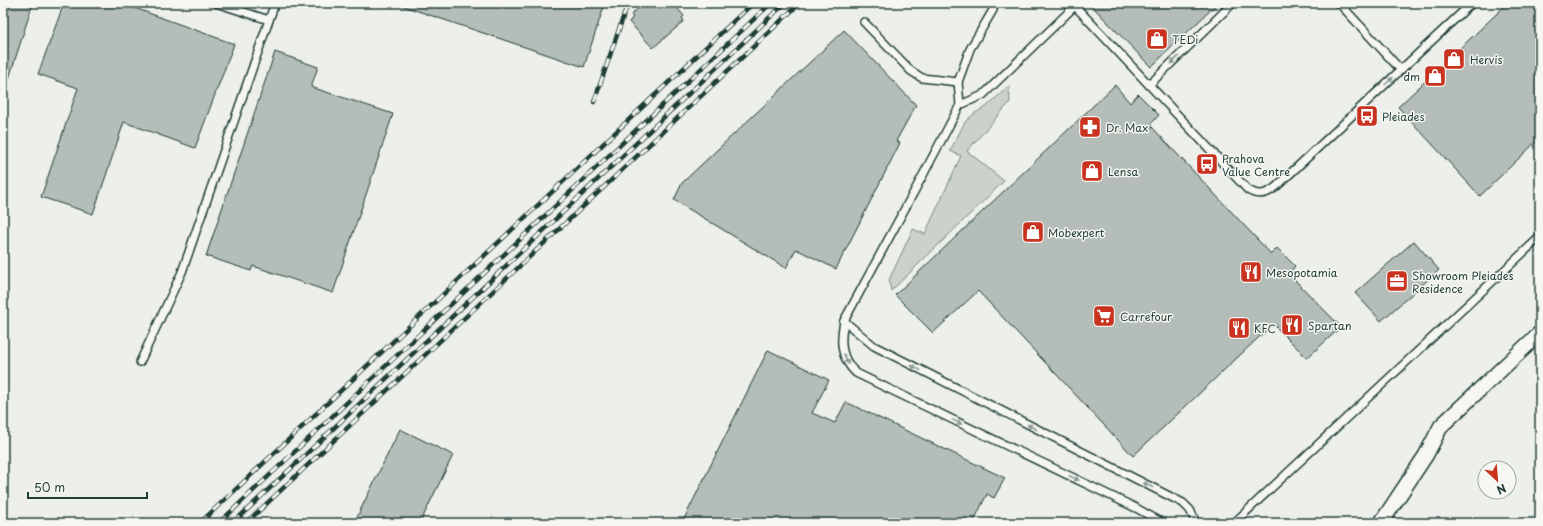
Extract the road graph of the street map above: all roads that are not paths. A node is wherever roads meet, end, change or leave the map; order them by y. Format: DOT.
graph roads {
  1 [pos="216,3"];
  2 [pos="275,3"];
  3 [pos="994,3"];
  4 [pos="1233,3"];
  5 [pos="1339,3"];
  6 [pos="1472,3"];
  7 [pos="1076,5"];
  8 [pos="269,20"];
  9 [pos="864,22"];
  10 [pos="1401,70"];
  11 [pos="958,82"];
  12 [pos="1149,85"];
  13 [pos="960,105"];
  14 [pos="1540,237"];
  15 [pos="844,321"];
  16 [pos="1540,333"];
  17 [pos="140,362"];
  18 [pos="1163,523"];
  19 [pos="1196,523"];
  20 [pos="1234,523"];
  21 [pos="1381,523"];
  1 -- 8 [label="lane"];
  2 -- 8 [label="lane"];
  3 -- 11 [label="lane"];
  4 -- 12 [label="lane, one-way"];
  5 -- 10 [label="lane"];
  6 -- 10 [label="lane"];
  7 -- 12 [label="lane"];
  7 -- 13 [label="lane"];
  8 -- 17 [label="lane"];
  9 -- 11 [label="lane"];
  12 -- 10 [label="lane, one-way"];
  11 -- 13 [label="lane"];
  13 -- 15 [label="lane"];
  14 -- 20 [label="lane"];
  15 -- 18 [label="lane, one-way"];
  19 -- 15 [label="lane, one-way"];
  16 -- 21 [label="street"];
}
